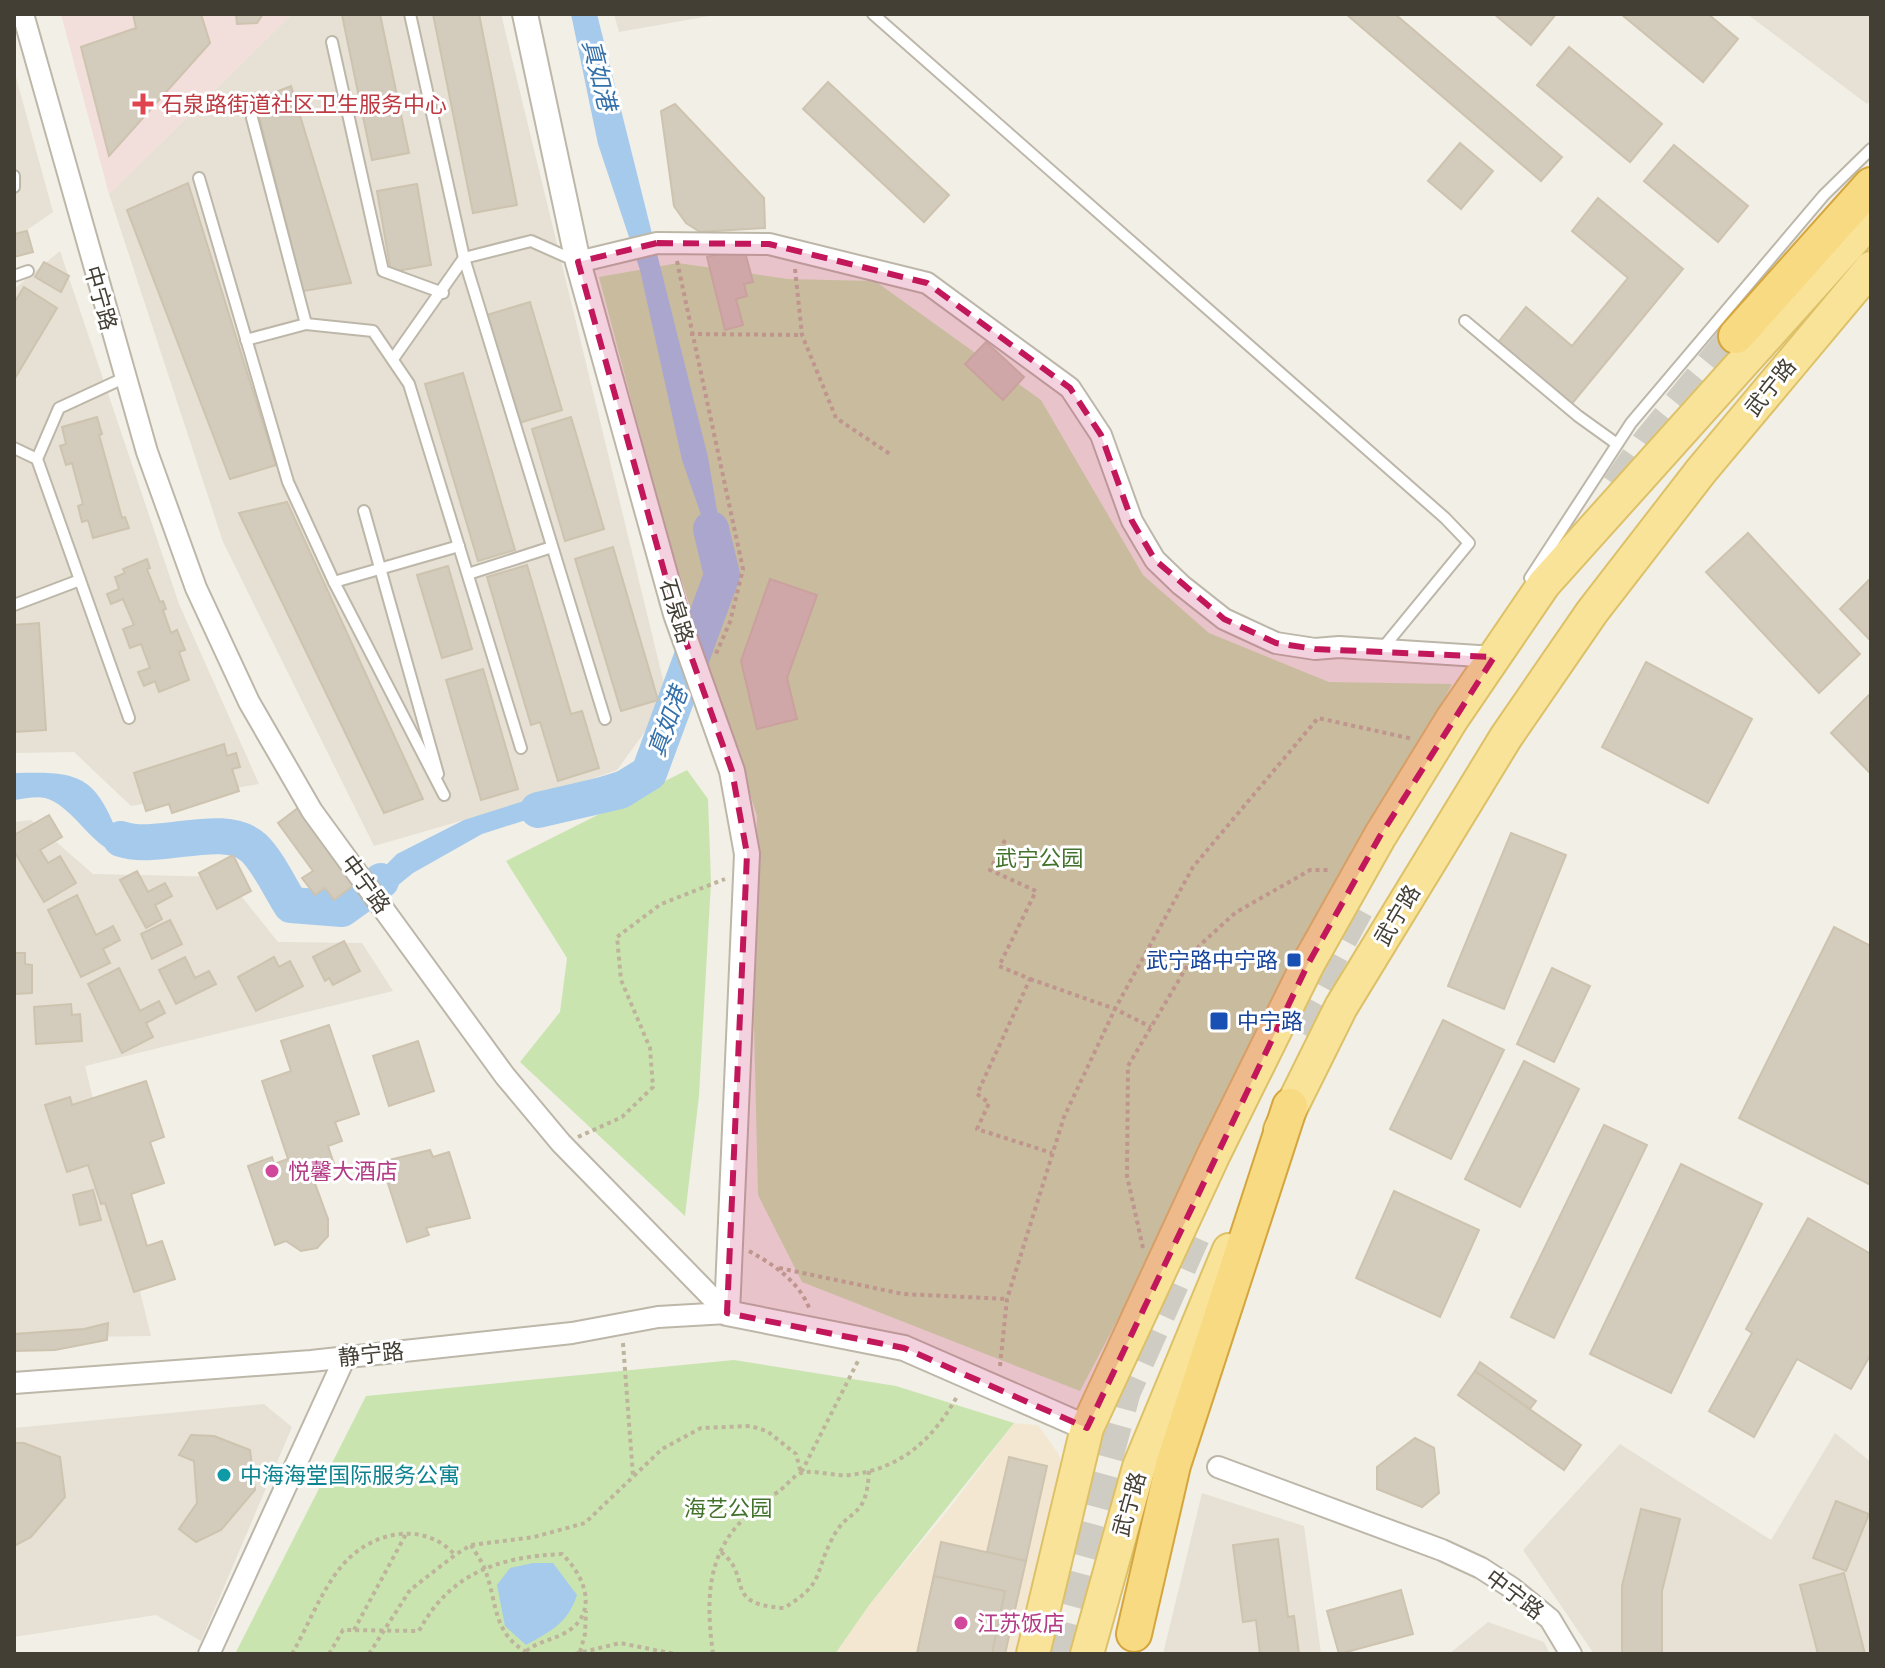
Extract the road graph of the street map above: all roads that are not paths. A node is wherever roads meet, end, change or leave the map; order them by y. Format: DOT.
graph roads {
  1 [pos="23,14"];
  2 [pos="410,14"];
  3 [pos="525,14"];
  4 [pos="873,14"];
  5 [pos="332,42"];
  6 [pos="252,118"];
  7 [pos="1871,149"];
  8 [pos="14,176"];
  9 [pos="199,178"];
  10 [pos="1871,185"];
  11 [pos="14,187"];
  12 [pos="1871,220"];
  13 [pos="464,258"];
  14 [pos="578,262"];
  15 [pos="1871,268"];
  16 [pos="28,271"];
  17 [pos="14,276"];
  18 [pos="443,293"];
  19 [pos="1465,321"];
  20 [pos="306,324"];
  21 [pos="1736,336"];
  22 [pos="246,340"];
  23 [pos="393,359"];
  24 [pos="124,378"];
  25 [pos="1617,444"];
  26 [pos="14,448"];
  27 [pos="37,459"];
  28 [pos="364,511"];
  29 [pos="459,546"];
  30 [pos="552,547"];
  31 [pos="380,569"];
  32 [pos="468,574"];
  33 [pos="80,580"];
  34 [pos="334,582"];
  35 [pos="1524,587"];
  36 [pos="1518,601"];
  37 [pos="14,605"];
  38 [pos="1381,650"];
  39 [pos="1494,657"];
  40 [pos="129,718"];
  41 [pos="605,719"];
  42 [pos="521,748"];
  43 [pos="1290,1106"];
  44 [pos="727,1313"];
  45 [pos="346,1355"];
  46 [pos="14,1383"];
  47 [pos="1087,1428"];
  48 [pos="1218,1467"];
  49 [pos="1134,1634"];
  50 [pos="209,1654"];
  51 [pos="1033,1654"];
  52 [pos="1087,1654"];
  53 [pos="1571,1654"];
  1 -- 24 [label="street, 中宁路"];
  2 -- 13 [label="lane"];
  3 -- 14 [label="street, 石泉路"];
  4 -- 38 [label="lane"];
  5 -- 18 [label="lane"];
  6 -- 20 [label="lane"];
  7 -- 25 [label="lane"];
  8 -- 11 [label="lane"];
  9 -- 22 [label="lane"];
  10 -- 21 [label="highway"];
  12 -- 39 [label="main road"];
  13 -- 14 [label="lane"];
  13 -- 18 [label="lane"];
  13 -- 30 [label="lane"];
  14 -- 38 [label="street"];
  14 -- 44 [label="street, 石泉路"];
  15 -- 43 [label="main road, 武宁路"];
  16 -- 17 [label="lane"];
  18 -- 23 [label="lane"];
  19 -- 25 [label="lane"];
  20 -- 22 [label="lane"];
  20 -- 23 [label="lane"];
  22 -- 34 [label="lane"];
  23 -- 29 [label="lane"];
  24 -- 27 [label="lane"];
  24 -- 44 [label="street, 中宁路"];
  25 -- 35 [label="lane"];
  26 -- 27 [label="lane"];
  27 -- 33 [label="lane"];
  28 -- 31 [label="lane"];
  29 -- 31 [label="lane"];
  29 -- 32 [label="lane"];
  30 -- 32 [label="lane"];
  30 -- 41 [label="lane"];
  31 -- 34 [label="lane"];
  31 -- 34 [label="lane"];
  32 -- 42 [label="lane"];
  33 -- 37 [label="lane"];
  33 -- 40 [label="lane"];
  36 -- 39 [label="lane"];
  38 -- 39 [label="street"];
  39 -- 47 [label="main road"];
  43 -- 49 [label="highway"];
  43 -- 52 [label="main road, 武宁路"];
  44 -- 45 [label="street, 静宁路"];
  44 -- 47 [label="street"];
  45 -- 46 [label="street, 静宁路"];
  45 -- 50 [label="street"];
  47 -- 51 [label="main road"];
  48 -- 53 [label="street, 中宁路"];
}
